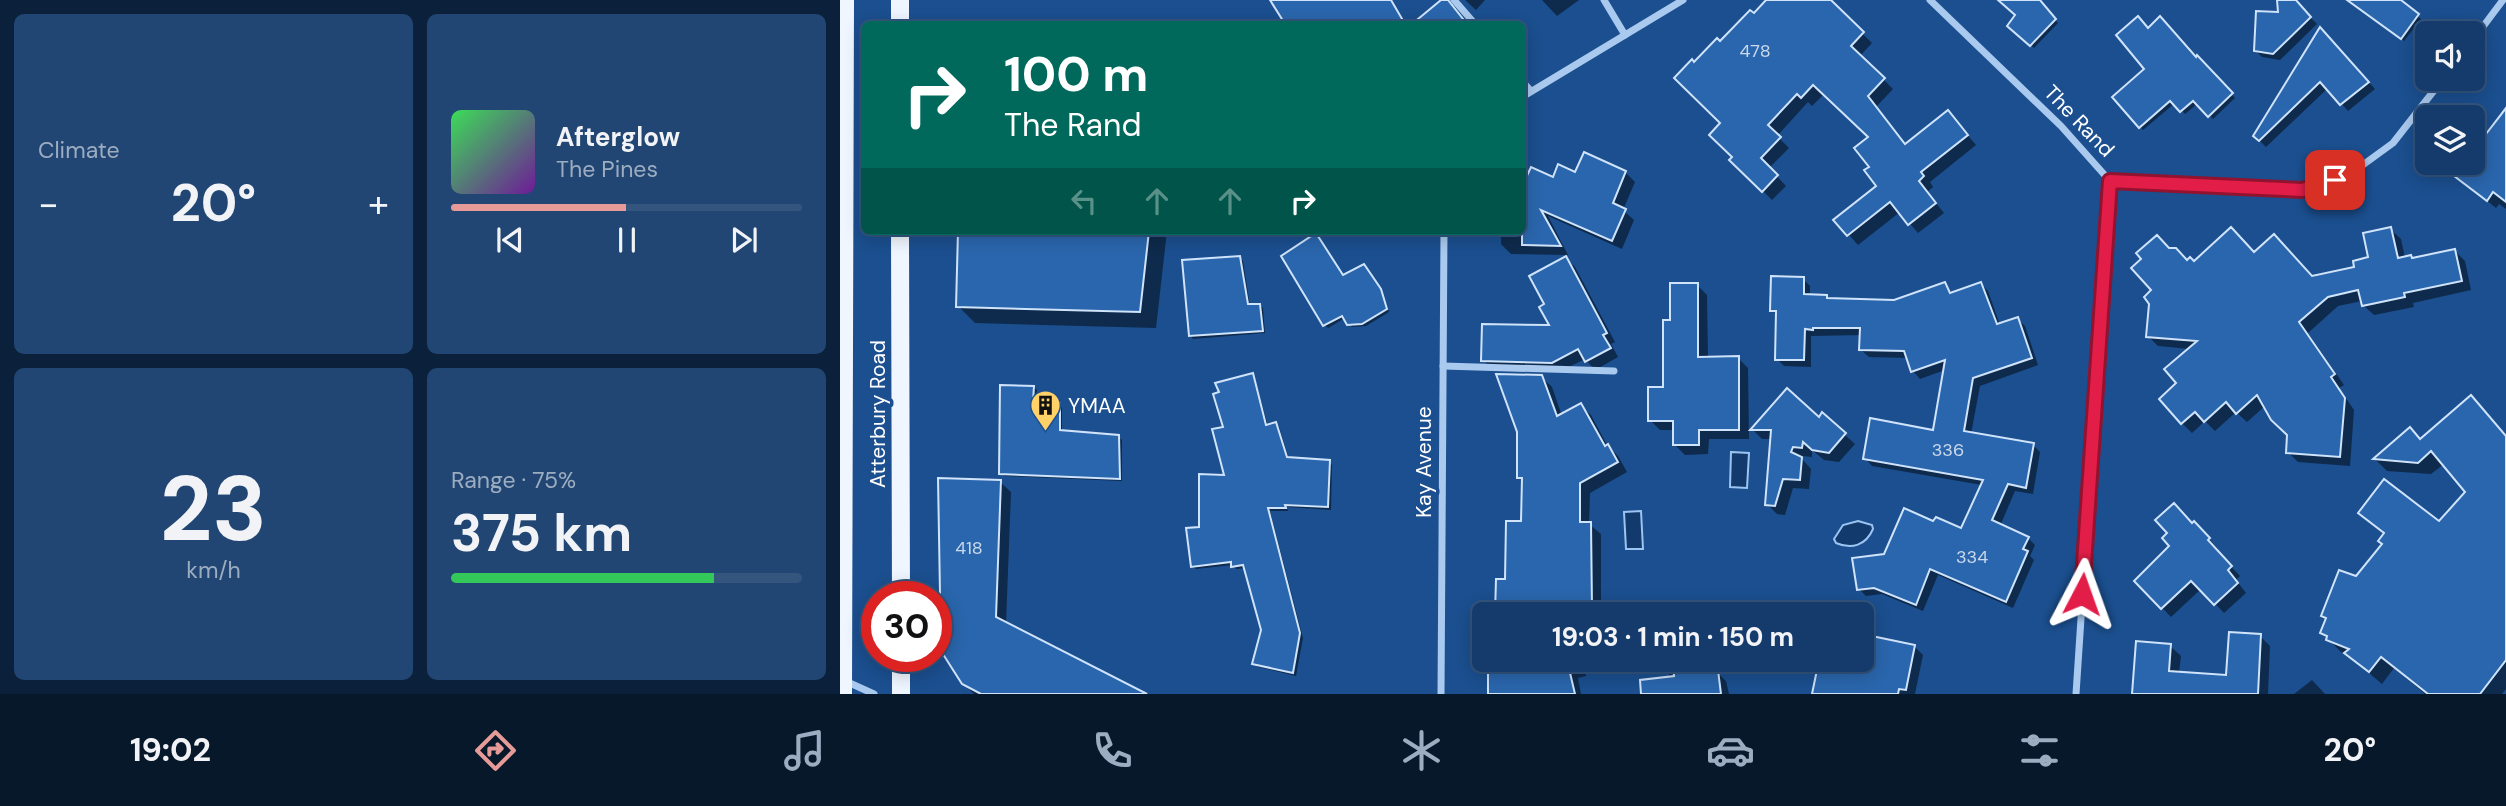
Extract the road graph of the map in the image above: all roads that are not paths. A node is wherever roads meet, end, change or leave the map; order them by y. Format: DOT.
graph roads {
  1 [pos="845,0"];
  2 [pos="900,0"];
  3 [pos="1454,0"];
  4 [pos="1604,0"];
  5 [pos="1683,0"];
  6 [pos="1930,0"];
  7 [pos="2504,2"];
  8 [pos="900,21"];
  9 [pos="1472,21"];
  10 [pos="2485,25"];
  11 [pos="1625,35"];
  12 [pos="1526,85"];
  13 [pos="1531,91"];
  14 [pos="2434,91"];
  15 [pos="1526,94"];
  16 [pos="2110,181"];
  17 [pos="900,235"];
  18 [pos="1444,235"];
  19 [pos="1443,366"];
  20 [pos="1614,371"];
  21 [pos="845,407"];
  22 [pos="840,436"];
  23 [pos="901,581"];
  24 [pos="901,672"];
  25 [pos="842,684"];
  26 [pos="874,694"];
  27 [pos="901,694"];
  28 [pos="1441,694"];
  29 [pos="2076,694"];
  1 -- 21 [label="main road, Atterbury Road"];
  2 -- 8 [label="main road"];
  3 -- 9 [label="street"];
  4 -- 11 [label="street"];
  5 -- 11 [label="street"];
  6 -- 16 [label="street, The Rand"];
  7 -- 10 [label="street"];
  11 -- 13 [label="street"];
  12 -- 13 [label="street"];
  13 -- 15 [label="street"];
  14 -- 16 [label="street, The Rand"];
  16 -- 29 [label="street"];
  17 -- 23 [label="main road, Atterbury Road"];
  18 -- 19 [label="street, Kay Avenue"];
  19 -- 20 [label="street"];
  19 -- 28 [label="street, Kay Avenue"];
  21 -- 22 [label="main road"];
  21 -- 25 [label="main road, Atterbury Road"];
  24 -- 27 [label="main road"];
  25 -- 26 [label="street"];
}
